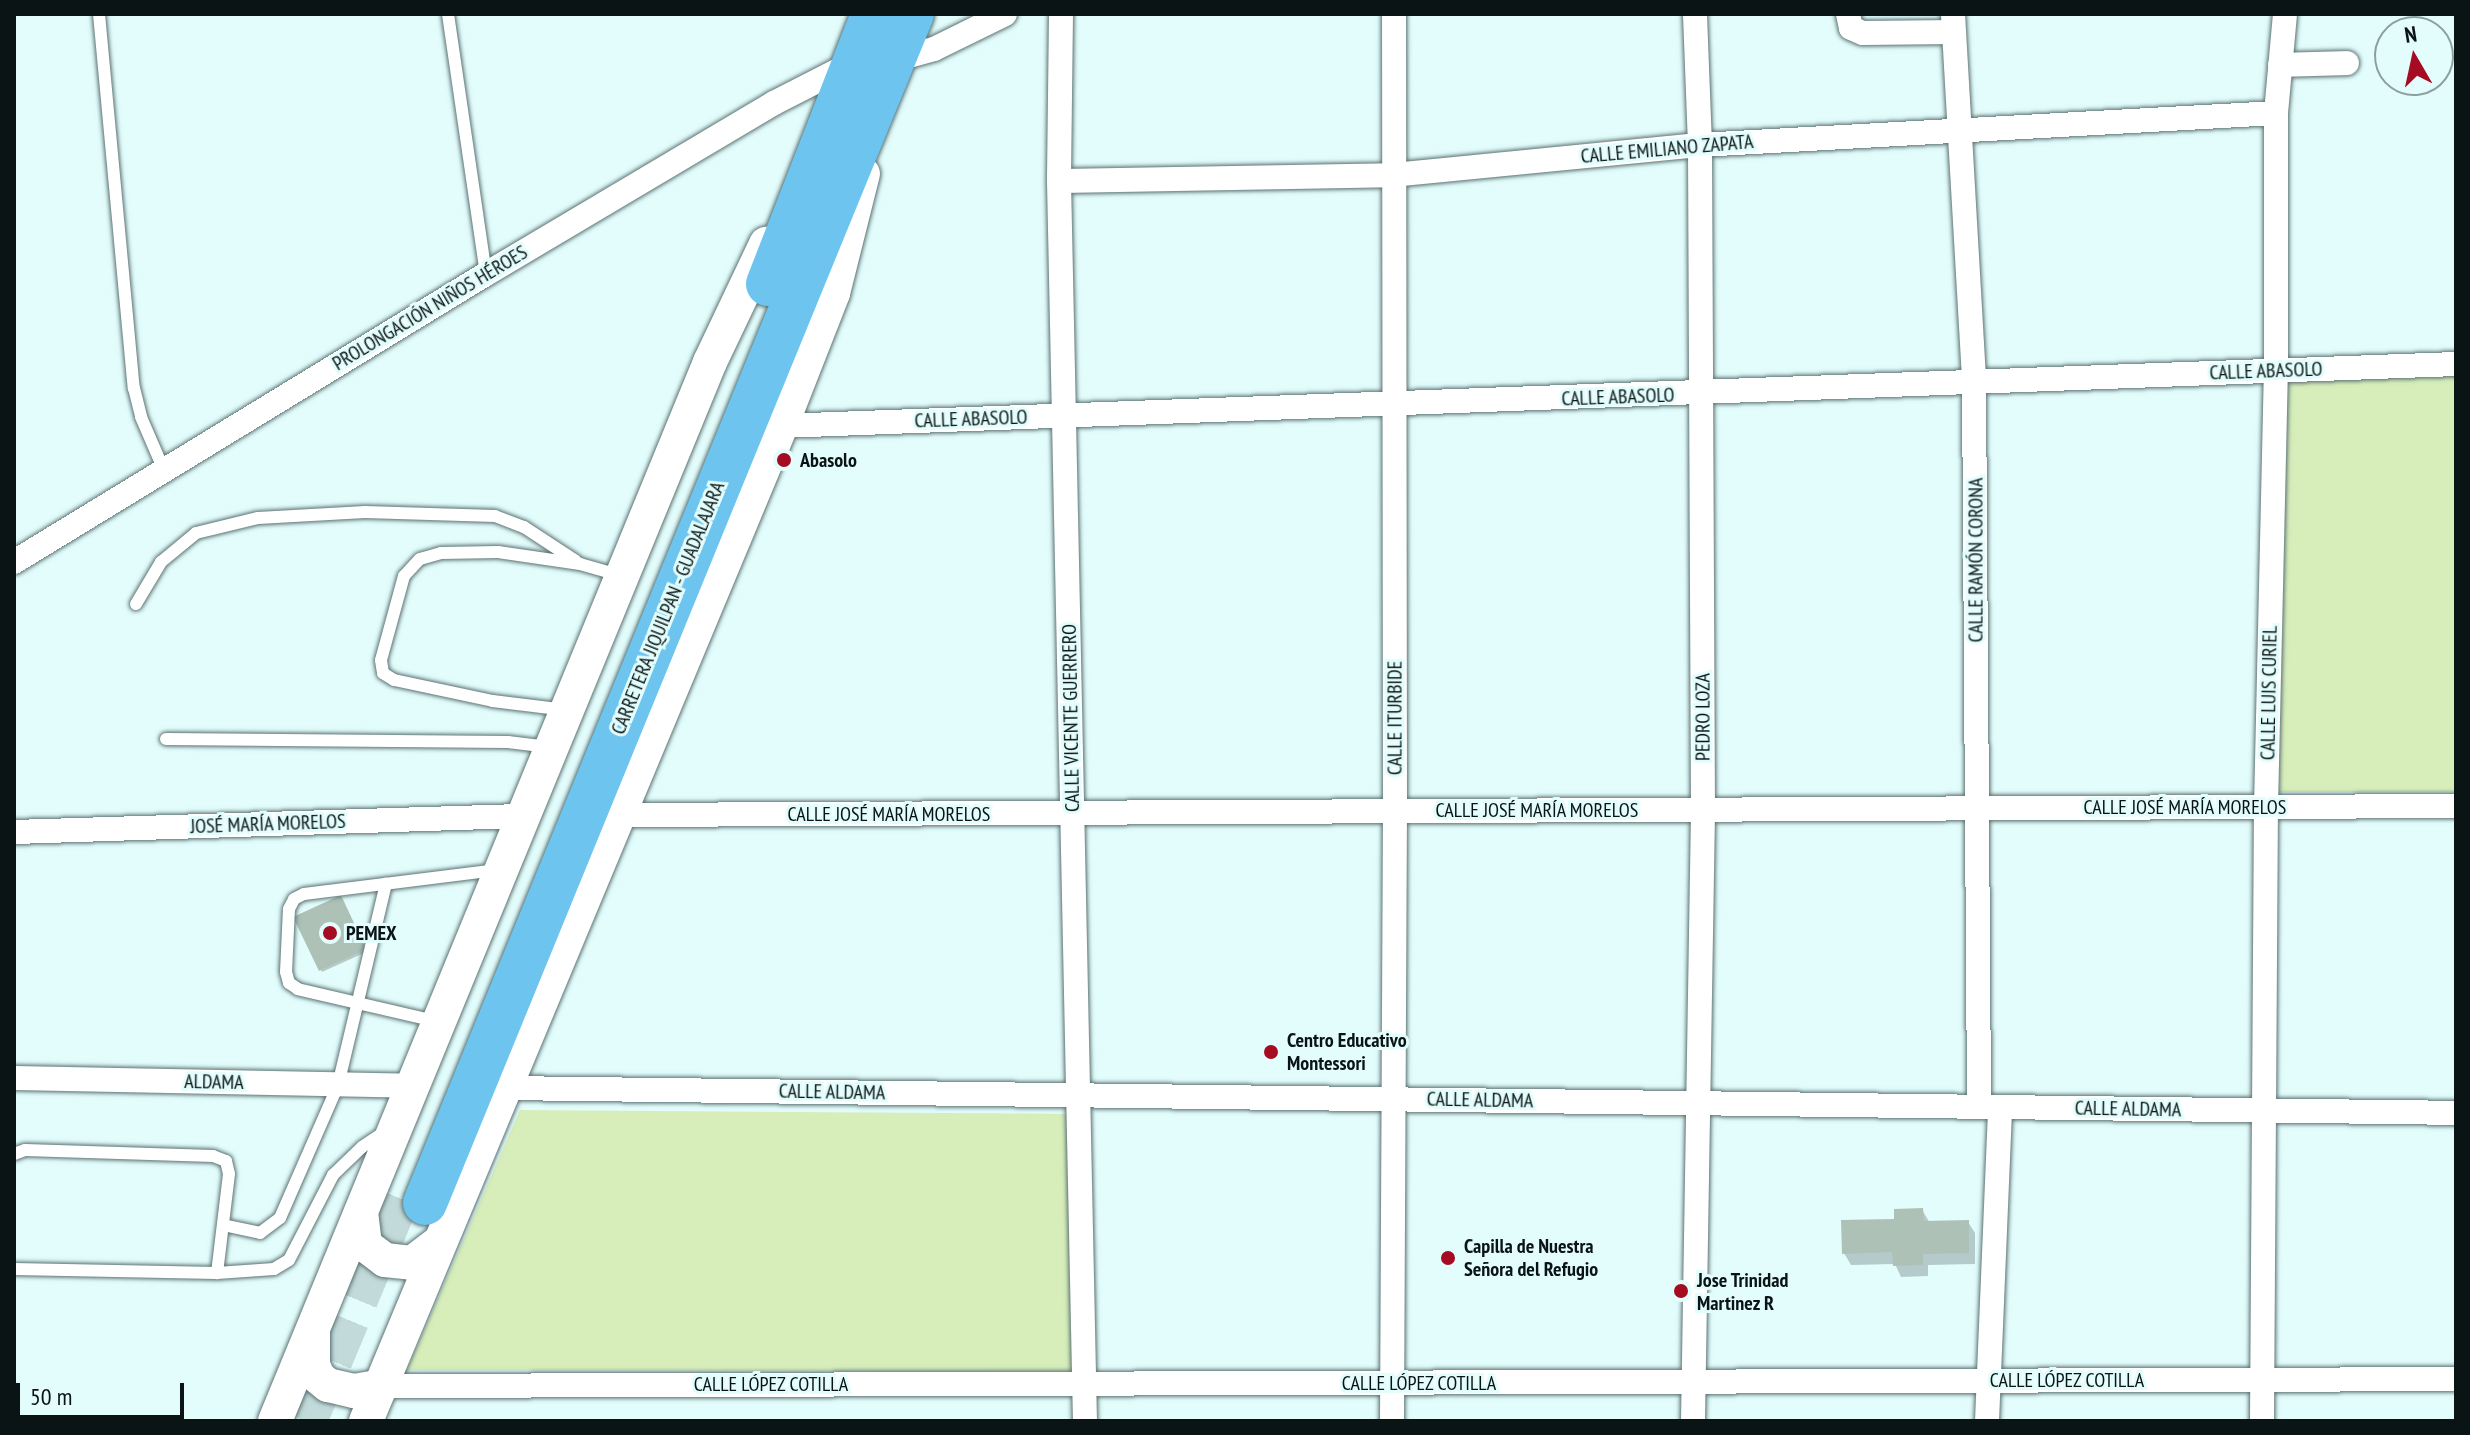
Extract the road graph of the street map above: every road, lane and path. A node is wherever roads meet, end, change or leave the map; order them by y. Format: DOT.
graph roads {
  1 [pos="99,14"];
  2 [pos="448,14"];
  3 [pos="873,14"];
  4 [pos="912,14"];
  5 [pos="1005,14"];
  6 [pos="1061,14"];
  7 [pos="1394,14"];
  8 [pos="1695,14"];
  9 [pos="1848,14"];
  10 [pos="2285,14"];
  11 [pos="1953,23"];
  12 [pos="872,62"];
  13 [pos="2347,63"];
  14 [pos="2280,65"];
  15 [pos="2276,113"];
  16 [pos="1960,130"];
  17 [pos="1700,145"];
  18 [pos="1393,175"];
  19 [pos="1059,181"];
  20 [pos="486,274"];
  21 [pos="2456,364"];
  22 [pos="2276,371"];
  23 [pos="1974,383"];
  24 [pos="1701,394"];
  25 [pos="1394,406"];
  26 [pos="1064,416"];
  27 [pos="781,426"];
  28 [pos="163,468"];
  29 [pos="14,562"];
  30 [pos="580,564"];
  31 [pos="622,576"];
  32 [pos="136,604"];
  33 [pos="566,710"];
  34 [pos="166,739"];
  35 [pos="550,748"];
  36 [pos="2456,806"];
  37 [pos="2266,807"];
  38 [pos="1977,808"];
  39 [pos="1703,810"];
  40 [pos="1395,811"];
  41 [pos="1073,813"];
  42 [pos="618,815"];
  43 [pos="521,816"];
  44 [pos="14,832"];
  45 [pos="503,869"];
  46 [pos="386,884"];
  47 [pos="358,1003"];
  48 [pos="440,1022"];
  49 [pos="14,1078"];
  50 [pos="338,1085"];
  51 [pos="413,1086"];
  52 [pos="504,1088"];
  53 [pos="1078,1095"];
  54 [pos="1394,1099"];
  55 [pos="1699,1103"];
  56 [pos="1989,1107"];
  57 [pos="2264,1110"];
  58 [pos="2456,1113"];
  59 [pos="394,1125"];
  60 [pos="14,1154"];
  61 [pos="361,1212"];
  62 [pos="422,1212"];
  63 [pos="223,1225"];
  64 [pos="14,1269"];
  65 [pos="217,1273"];
  66 [pos="314,1322"];
  67 [pos="1991,1374"];
  68 [pos="2262,1379"];
  69 [pos="2456,1379"];
  70 [pos="1694,1381"];
  71 [pos="1085,1382"];
  72 [pos="1392,1384"];
  73 [pos="367,1408"];
  74 [pos="275,1421"];
  75 [pos="1085,1421"];
  76 [pos="1392,1421"];
  77 [pos="1693,1421"];
  78 [pos="1987,1421"];
  79 [pos="2262,1421"];
  1 -- 28 [label="lane"];
  2 -- 20 [label="lane"];
  3 -- 12 [label="highway, CARRETERA JIQUILPAN - GUADALAJARA"];
  4 -- 12 [label="highway, CARRETERA JIQUILPAN - GUADALAJARA"];
  5 -- 12 [label="street, PROLONGACIÓN NIÑOS HÉROES"];
  6 -- 19 [label="street, CALLE VICENTE GUERRERO"];
  7 -- 18 [label="street, CALLE ITURBIDE"];
  8 -- 17 [label="street, PEDRO LOZA"];
  9 -- 11 [label="street"];
  10 -- 14 [label="street, CALLE LUIS CURIEL"];
  11 -- 16 [label="street, CALLE RAMÓN CORONA"];
  12 -- 20 [label="street, PROLONGACIÓN NIÑOS HÉROES"];
  12 -- 27 [label="street"];
  12 -- 31 [label="street"];
  12 -- 62 [label="highway, CARRETERA JIQUILPAN - GUADALAJARA"];
  13 -- 14 [label="street"];
  14 -- 15 [label="street, CALLE LUIS CURIEL"];
  15 -- 16 [label="street, CALLE EMILIANO ZAPATA"];
  15 -- 22 [label="street, CALLE LUIS CURIEL"];
  16 -- 17 [label="street, CALLE EMILIANO ZAPATA"];
  16 -- 23 [label="street, CALLE RAMÓN CORONA"];
  17 -- 18 [label="street, CALLE EMILIANO ZAPATA"];
  17 -- 24 [label="street, PEDRO LOZA"];
  18 -- 19 [label="street, CALLE EMILIANO ZAPATA"];
  18 -- 25 [label="street, CALLE ITURBIDE"];
  19 -- 26 [label="street, CALLE VICENTE GUERRERO"];
  20 -- 28 [label="street, PROLONGACIÓN NIÑOS HÉROES"];
  21 -- 22 [label="street, CALLE ABASOLO"];
  22 -- 23 [label="street, CALLE ABASOLO"];
  22 -- 37 [label="street, CALLE LUIS CURIEL"];
  23 -- 24 [label="street, CALLE ABASOLO"];
  23 -- 38 [label="street, CALLE RAMÓN CORONA"];
  24 -- 25 [label="street, CALLE ABASOLO"];
  24 -- 39 [label="street, PEDRO LOZA"];
  25 -- 26 [label="street, CALLE ABASOLO"];
  25 -- 40 [label="street, CALLE ITURBIDE"];
  26 -- 27 [label="street, CALLE ABASOLO"];
  26 -- 41 [label="street, CALLE VICENTE GUERRERO"];
  27 -- 42 [label="street"];
  28 -- 29 [label="street, PROLONGACIÓN NIÑOS HÉROES"];
  30 -- 31 [label="lane"];
  30 -- 32 [label="lane"];
  30 -- 33 [label="lane"];
  31 -- 33 [label="street"];
  33 -- 35 [label="street"];
  34 -- 35 [label="lane"];
  35 -- 43 [label="street"];
  36 -- 37 [label="street, CALLE JOSÉ MARÍA MORELOS"];
  37 -- 38 [label="street, CALLE JOSÉ MARÍA MORELOS"];
  37 -- 57 [label="street, CALLE LUIS CURIEL"];
  38 -- 39 [label="street, CALLE JOSÉ MARÍA MORELOS"];
  38 -- 56 [label="street, CALLE RAMÓN CORONA"];
  39 -- 40 [label="street, CALLE JOSÉ MARÍA MORELOS"];
  39 -- 55 [label="street, PEDRO LOZA"];
  40 -- 41 [label="street, CALLE JOSÉ MARÍA MORELOS"];
  40 -- 54 [label="street, CALLE ITURBIDE"];
  41 -- 42 [label="street, CALLE JOSÉ MARÍA MORELOS"];
  41 -- 53 [label="street, CALLE VICENTE GUERRERO"];
  42 -- 52 [label="street"];
  43 -- 44 [label="street, JOSÉ MARÍA MORELOS"];
  43 -- 45 [label="street"];
  45 -- 46 [label="lane"];
  45 -- 48 [label="street"];
  46 -- 47 [label="lane"];
  46 -- 47 [label="lane"];
  47 -- 48 [label="lane"];
  47 -- 50 [label="lane"];
  48 -- 51 [label="street"];
  49 -- 50 [label="street, ALDAMA"];
  50 -- 51 [label="street, ALDAMA"];
  50 -- 63 [label="lane"];
  51 -- 59 [label="street"];
  52 -- 53 [label="street, CALLE ALDAMA"];
  52 -- 62 [label="street"];
  53 -- 54 [label="street, CALLE ALDAMA"];
  53 -- 71 [label="street, CALLE VICENTE GUERRERO"];
  54 -- 55 [label="street, CALLE ALDAMA"];
  54 -- 72 [label="street, CALLE ITURBIDE"];
  55 -- 56 [label="street, CALLE ALDAMA"];
  55 -- 70 [label="street, PEDRO LOZA"];
  56 -- 57 [label="street, CALLE ALDAMA"];
  56 -- 67 [label="street, CALLE RAMÓN CORONA"];
  57 -- 58 [label="street, CALLE ALDAMA"];
  57 -- 68 [label="street, CALLE LUIS CURIEL"];
  59 -- 61 [label="street"];
  59 -- 65 [label="lane"];
  60 -- 63 [label="lane"];
  61 -- 62 [label="street"];
  61 -- 66 [label="street"];
  62 -- 73 [label="street"];
  63 -- 65 [label="lane"];
  64 -- 65 [label="lane"];
  66 -- 73 [label="street"];
  66 -- 74 [label="street"];
  67 -- 68 [label="street, CALLE LÓPEZ COTILLA"];
  67 -- 70 [label="street, CALLE LÓPEZ COTILLA"];
  67 -- 78 [label="street, CALLE RAMÓN CORONA"];
  68 -- 69 [label="street, CALLE LÓPEZ COTILLA"];
  68 -- 79 [label="street, CALLE LUIS CURIEL"];
  70 -- 72 [label="street, CALLE LÓPEZ COTILLA"];
  70 -- 77 [label="street, PEDRO LOZA"];
  71 -- 72 [label="street, CALLE LÓPEZ COTILLA"];
  71 -- 73 [label="street, CALLE LÓPEZ COTILLA"];
  71 -- 75 [label="street, CALLE VICENTE GUERRERO"];
  72 -- 76 [label="street, CALLE ITURBIDE"];
}
